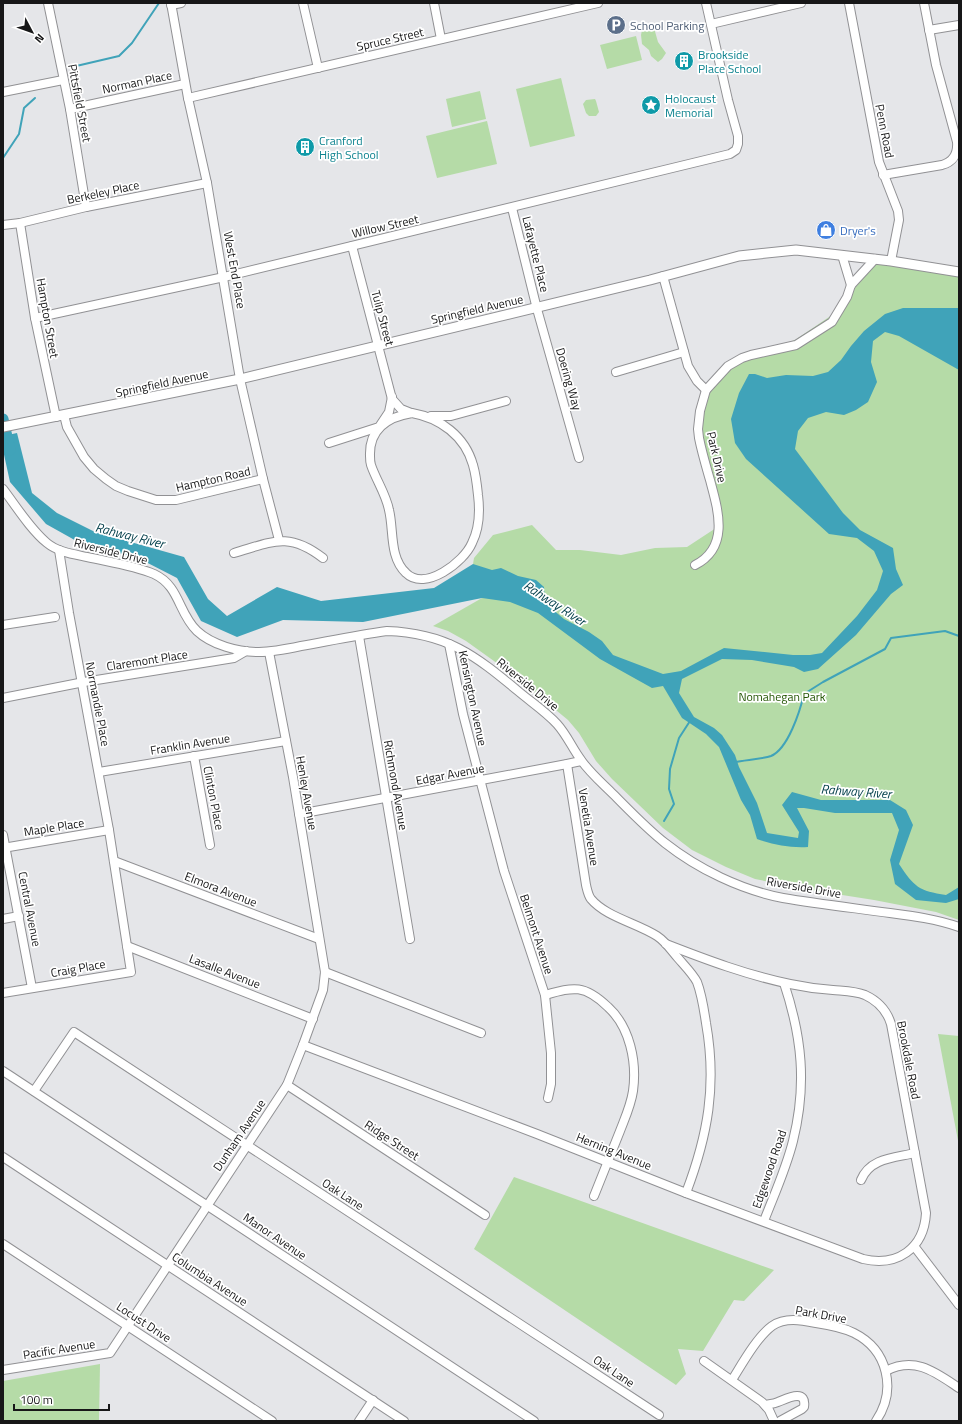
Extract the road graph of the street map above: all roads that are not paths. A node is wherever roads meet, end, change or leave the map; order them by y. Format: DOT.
graph roads {
  1 [pos="48,3"];
  2 [pos="181,3"];
  3 [pos="303,3"];
  4 [pos="434,3"];
  5 [pos="598,3"];
  6 [pos="706,3"];
  7 [pos="801,3"];
  8 [pos="849,3"];
  9 [pos="924,3"];
  10 [pos="171,4"];
  11 [pos="711,24"];
  12 [pos="959,25"];
  13 [pos="929,30"];
  14 [pos="441,39"];
  15 [pos="318,68"];
  16 [pos="63,80"];
  17 [pos="185,84"];
  18 [pos="3,92"];
  19 [pos="188,98"];
  20 [pos="70,109"];
  21 [pos="883,175"];
  22 [pos="207,182"];
  23 [pos="86,207"];
  24 [pos="512,208"];
  25 [pos="20,223"];
  26 [pos="3,225"];
  27 [pos="352,246"];
  28 [pos="842,255"];
  29 [pos="875,259"];
  30 [pos="890,261"];
  31 [pos="959,272"];
  32 [pos="663,276"];
  33 [pos="224,277"];
  34 [pos="851,285"];
  35 [pos="536,307"];
  36 [pos="35,318"];
  37 [pos="378,345"];
  38 [pos="684,352"];
  39 [pos="616,372"];
  40 [pos="240,379"];
  41 [pos="706,390"];
  42 [pos="392,396"];
  43 [pos="506,401"];
  44 [pos="412,414"];
  45 [pos="60,416"];
  46 [pos="3,427"];
  47 [pos="379,427"];
  48 [pos="329,443"];
  49 [pos="579,458"];
  50 [pos="263,479"];
  51 [pos="3,489"];
  52 [pos="279,540"];
  53 [pos="59,550"];
  54 [pos="234,553"];
  55 [pos="323,558"];
  56 [pos="695,565"];
  57 [pos="55,617"];
  58 [pos="3,625"];
  59 [pos="359,636"];
  60 [pos="449,644"];
  61 [pos="246,651"];
  62 [pos="269,652"];
  63 [pos="82,682"];
  64 [pos="3,698"];
  65 [pos="286,741"];
  66 [pos="194,756"];
  67 [pos="581,760"];
  68 [pos="567,764"];
  69 [pos="99,772"];
  70 [pos="480,780"];
  71 [pos="386,798"];
  72 [pos="299,814"];
  73 [pos="110,830"];
  74 [pos="3,835"];
  75 [pos="210,845"];
  76 [pos="4,848"];
  77 [pos="114,861"];
  78 [pos="19,916"];
  79 [pos="3,919"];
  80 [pos="959,927"];
  81 [pos="319,939"];
  82 [pos="410,939"];
  83 [pos="666,944"];
  84 [pos="127,946"];
  85 [pos="325,972"];
  86 [pos="784,983"];
  87 [pos="32,988"];
  88 [pos="3,993"];
  89 [pos="545,995"];
  90 [pos="313,1019"];
  91 [pos="481,1033"];
  92 [pos="303,1045"];
  93 [pos="3,1072"];
  94 [pos="287,1085"];
  95 [pos="34,1091"];
  96 [pos="548,1098"];
  97 [pos="247,1145"];
  98 [pos="915,1153"];
  99 [pos="3,1157"];
  100 [pos="607,1162"];
  101 [pos="861,1180"];
  102 [pos="686,1193"];
  103 [pos="594,1196"];
  104 [pos="207,1205"];
  105 [pos="485,1215"];
  106 [pos="764,1221"];
  107 [pos="3,1244"];
  108 [pos="914,1246"];
  109 [pos="168,1265"];
  110 [pos="959,1305"];
  111 [pos="128,1326"];
  112 [pos="704,1361"];
  113 [pos="3,1370"];
  114 [pos="886,1371"];
  115 [pos="732,1380"];
  116 [pos="959,1388"];
  117 [pos="373,1400"];
  118 [pos="765,1405"];
  119 [pos="659,1416"];
  120 [pos="272,1421"];
  121 [pos="359,1421"];
  122 [pos="404,1421"];
  123 [pos="534,1421"];
  124 [pos="774,1421"];
  125 [pos="780,1421"];
  126 [pos="876,1421"];
  1 -- 16 [label="street, Pittsfield Street"];
  2 -- 10 [label="street"];
  3 -- 15 [label="street"];
  4 -- 14 [label="street"];
  5 -- 14 [label="street, Spruce Street"];
  6 -- 11 [label="street"];
  7 -- 11 [label="street"];
  8 -- 21 [label="street, Penn Road"];
  9 -- 13 [label="street"];
  10 -- 17 [label="street, West End Place"];
  11 -- 24 [label="street, Willow Street"];
  12 -- 13 [label="street"];
  13 -- 21 [label="street"];
  14 -- 15 [label="street, Spruce Street"];
  15 -- 19 [label="street, Spruce Street"];
  16 -- 18 [label="street"];
  16 -- 20 [label="street, Pittsfield Street"];
  17 -- 19 [label="street, West End Place"];
  17 -- 20 [label="street, Norman Place"];
  19 -- 22 [label="street, West End Place"];
  20 -- 23 [label="street, Pittsfield Street"];
  21 -- 30 [label="street, Penn Road"];
  22 -- 23 [label="street, Berkeley Place"];
  22 -- 33 [label="street, West End Place"];
  23 -- 25 [label="street, Berkeley Place"];
  24 -- 27 [label="street, Willow Street"];
  24 -- 35 [label="street, Lafayette Place"];
  25 -- 26 [label="street, Berkeley Place"];
  25 -- 36 [label="street, Hampton Street"];
  27 -- 33 [label="street, Willow Street"];
  27 -- 37 [label="street, Tulip Street"];
  28 -- 29 [label="street, Springfield Avenue"];
  28 -- 32 [label="street, Springfield Avenue"];
  28 -- 34 [label="street"];
  29 -- 30 [label="street, Springfield Avenue"];
  29 -- 34 [label="street, Park Drive"];
  30 -- 31 [label="street, Springfield Avenue"];
  32 -- 35 [label="street, Springfield Avenue"];
  32 -- 38 [label="street"];
  33 -- 36 [label="street, Willow Street"];
  33 -- 40 [label="street, West End Place"];
  34 -- 41 [label="street, Park Drive"];
  35 -- 37 [label="street, Springfield Avenue"];
  35 -- 49 [label="street, Doering Way"];
  36 -- 45 [label="street, Hampton Street"];
  37 -- 40 [label="street, Springfield Avenue"];
  37 -- 42 [label="street, Tulip Street"];
  38 -- 39 [label="street"];
  38 -- 41 [label="street"];
  40 -- 45 [label="street, Springfield Avenue"];
  40 -- 50 [label="street, West End Place"];
  41 -- 56 [label="street, Park Drive"];
  42 -- 44 [label="street"];
  42 -- 47 [label="street"];
  43 -- 44 [label="street"];
  44 -- 47 [label="street"];
  44 -- 47 [label="street"];
  45 -- 46 [label="street, Springfield Avenue"];
  45 -- 50 [label="street, Hampton Road"];
  47 -- 48 [label="street"];
  50 -- 52 [label="street, West End Place"];
  51 -- 53 [label="street"];
  52 -- 54 [label="street"];
  52 -- 55 [label="street"];
  53 -- 61 [label="street, Riverside Drive"];
  53 -- 63 [label="street, Normandie Place"];
  57 -- 58 [label="street"];
  59 -- 60 [label="street, Riverside Drive"];
  59 -- 62 [label="street, Riverside Drive"];
  59 -- 71 [label="street, Richmond Avenue"];
  60 -- 67 [label="street, Riverside Drive"];
  60 -- 70 [label="street, Kensington Avenue"];
  61 -- 62 [label="street, Riverside Drive"];
  61 -- 63 [label="street, Claremont Place"];
  62 -- 65 [label="street, Henley Avenue"];
  63 -- 64 [label="street, Claremont Place"];
  63 -- 69 [label="street, Normandie Place"];
  65 -- 66 [label="street, Franklin Avenue"];
  65 -- 72 [label="street, Henley Avenue"];
  66 -- 69 [label="street, Franklin Avenue"];
  66 -- 75 [label="street, Clinton Place"];
  67 -- 68 [label="street, Edgar Avenue"];
  67 -- 80 [label="street, Riverside Drive"];
  68 -- 70 [label="street, Edgar Avenue"];
  68 -- 83 [label="street, Venetia Avenue"];
  69 -- 73 [label="street, Normandie Place"];
  70 -- 71 [label="street, Edgar Avenue"];
  70 -- 89 [label="street, Belmont Avenue"];
  71 -- 72 [label="street, Edgar Avenue"];
  71 -- 82 [label="street, Richmond Avenue"];
  72 -- 81 [label="street, Henley Avenue"];
  73 -- 76 [label="street, Maple Place"];
  73 -- 77 [label="street, Normandie Place"];
  74 -- 76 [label="street, Central Avenue"];
  76 -- 78 [label="street, Central Avenue"];
  77 -- 81 [label="street, Elmora Avenue"];
  77 -- 84 [label="street, Normandie Place"];
  78 -- 79 [label="street"];
  78 -- 87 [label="street, Central Avenue"];
  81 -- 85 [label="street, Dunham Avenue"];
  83 -- 86 [label="street, Brookdale Road"];
  83 -- 102 [label="street"];
  84 -- 87 [label="street, Craig Place"];
  84 -- 90 [label="street, Lasalle Avenue"];
  85 -- 90 [label="street, Dunham Avenue"];
  85 -- 91 [label="street"];
  86 -- 98 [label="street, Brookdale Road"];
  86 -- 106 [label="street, Edgewood Road"];
  87 -- 88 [label="street, Craig Place"];
  89 -- 96 [label="street, Belmont Avenue"];
  89 -- 100 [label="street"];
  90 -- 92 [label="street, Dunham Avenue"];
  92 -- 94 [label="street, Dunham Avenue"];
  92 -- 100 [label="street, Herning Avenue"];
  93 -- 95 [label="street, Manor Avenue"];
  94 -- 97 [label="street, Dunham Avenue"];
  94 -- 105 [label="street, Ridge Street"];
  95 -- 97 [label="street, Oak Lane"];
  95 -- 104 [label="street, Manor Avenue"];
  97 -- 104 [label="street, Dunham Avenue"];
  97 -- 119 [label="street, Oak Lane"];
  98 -- 101 [label="street"];
  98 -- 108 [label="street, Brookdale Road"];
  99 -- 109 [label="street, Columbia Avenue"];
  100 -- 102 [label="street, Herning Avenue"];
  100 -- 103 [label="street"];
  102 -- 106 [label="street, Herning Avenue"];
  104 -- 109 [label="street, Dunham Avenue"];
  104 -- 123 [label="street, Manor Avenue"];
  106 -- 108 [label="street, Herning Avenue"];
  107 -- 111 [label="street, Locust Drive"];
  108 -- 110 [label="street"];
  109 -- 111 [label="street, Dunham Avenue"];
  109 -- 117 [label="street, Columbia Avenue"];
  111 -- 113 [label="street, Pacific Avenue"];
  111 -- 120 [label="street, Locust Drive"];
  112 -- 115 [label="street"];
  114 -- 115 [label="street, Park Drive"];
  114 -- 116 [label="street"];
  114 -- 126 [label="street, Park Drive"];
  115 -- 118 [label="street"];
  117 -- 121 [label="street"];
  117 -- 122 [label="street, Columbia Avenue"];
  118 -- 124 [label="street"];
  118 -- 125 [label="street"];
}
